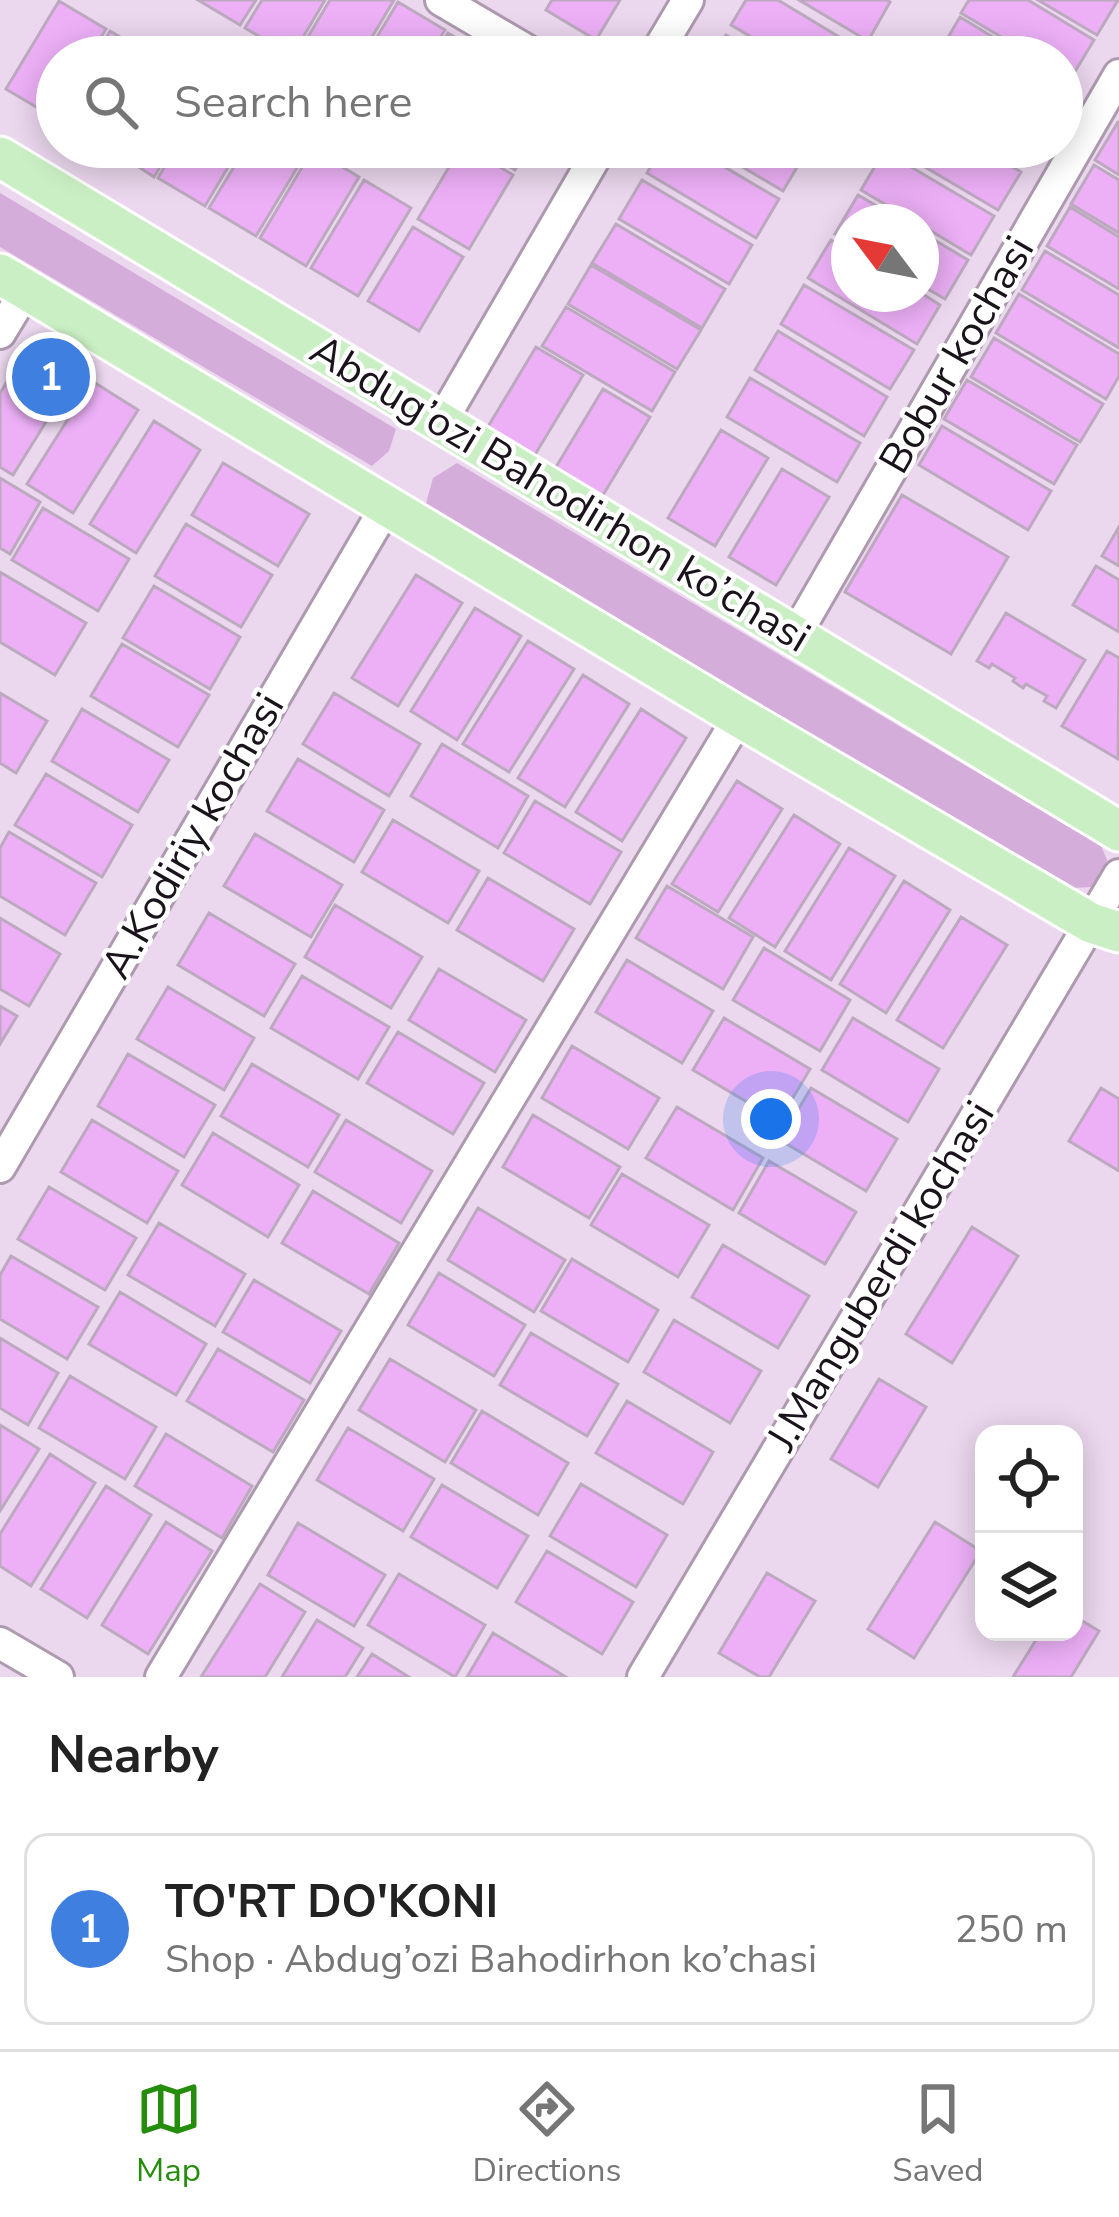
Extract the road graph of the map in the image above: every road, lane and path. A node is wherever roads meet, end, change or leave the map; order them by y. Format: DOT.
graph roads {
  1 [pos="441,0"];
  2 [pos="688,0"];
  3 [pos="502,36"];
  4 [pos="667,36"];
  5 [pos="1119,75"];
  6 [pos="1083,137"];
  7 [pos="0,157"];
  8 [pos="589,168"];
  9 [pos="1065,168"];
  10 [pos="13,282"];
  11 [pos="0,333"];
  12 [pos="440,424"];
  13 [pos="387,505"];
  14 [pos="795,636"];
  15 [pos="740,717"];
  16 [pos="1119,831"];
  17 [pos="1119,875"];
  18 [pos="1105,927"];
  19 [pos="0,1166"];
  20 [pos="0,1642"];
  21 [pos="58,1677"];
  22 [pos="161,1677"];
  23 [pos="644,1677"];
  1 -- 3 [label="street"];
  2 -- 4 [label="street"];
  5 -- 6 [label="street, Bobur kochasi"];
  7 -- 12 [label="main road, Abdug’ozi Bahodirhon ko’chasi"];
  8 -- 12 [label="street"];
  9 -- 14 [label="street, Bobur kochasi"];
  10 -- 11 [label="street"];
  10 -- 13 [label="main road"];
  12 -- 14 [label="main road, Abdug’ozi Bahodirhon ko’chasi"];
  13 -- 15 [label="main road"];
  13 -- 19 [label="street, A.Kodiriy kochasi"];
  14 -- 16 [label="main road, Abdug’ozi Bahodirhon ko’chasi"];
  15 -- 18 [label="main road"];
  15 -- 22 [label="street"];
  17 -- 18 [label="street, J.Manguberdi kochasi"];
  18 -- 23 [label="street, J.Manguberdi kochasi"];
  20 -- 21 [label="street"];
}
